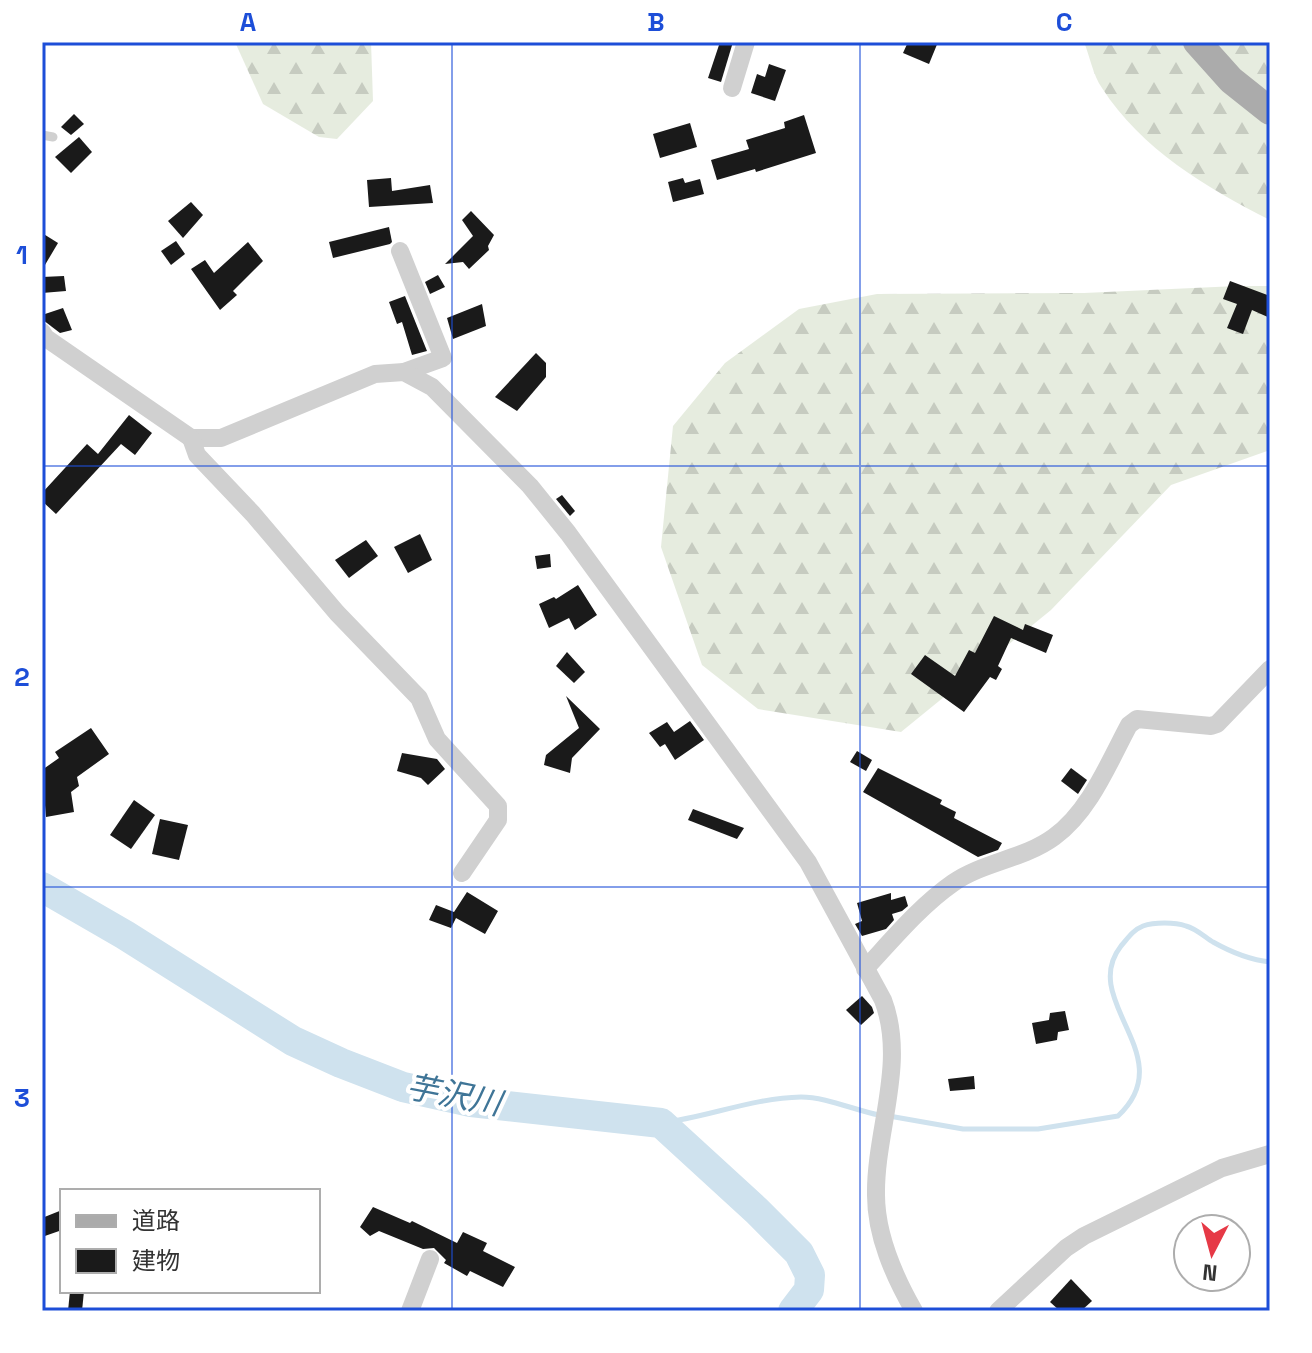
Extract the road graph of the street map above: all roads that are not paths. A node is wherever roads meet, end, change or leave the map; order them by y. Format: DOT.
graph roads {
  1 [pos="746,42"];
  2 [pos="1197,42"];
  3 [pos="732,88"];
  4 [pos="1270,111"];
  5 [pos="400,251"];
  6 [pos="42,332"];
  7 [pos="404,372"];
  8 [pos="191,438"];
  9 [pos="1270,669"];
  10 [pos="462,873"];
  11 [pos="865,969"];
  12 [pos="1270,1154"];
  13 [pos="430,1259"];
  14 [pos="410,1311"];
  15 [pos="914,1311"];
  16 [pos="998,1311"];
  1 -- 3 [label="street"];
  2 -- 4 [label="main road"];
  5 -- 7 [label="street"];
  6 -- 8 [label="street"];
  7 -- 8 [label="street"];
  7 -- 11 [label="street"];
  8 -- 10 [label="street"];
  9 -- 11 [label="street"];
  11 -- 15 [label="street"];
  12 -- 16 [label="street"];
  13 -- 14 [label="street"];
}
